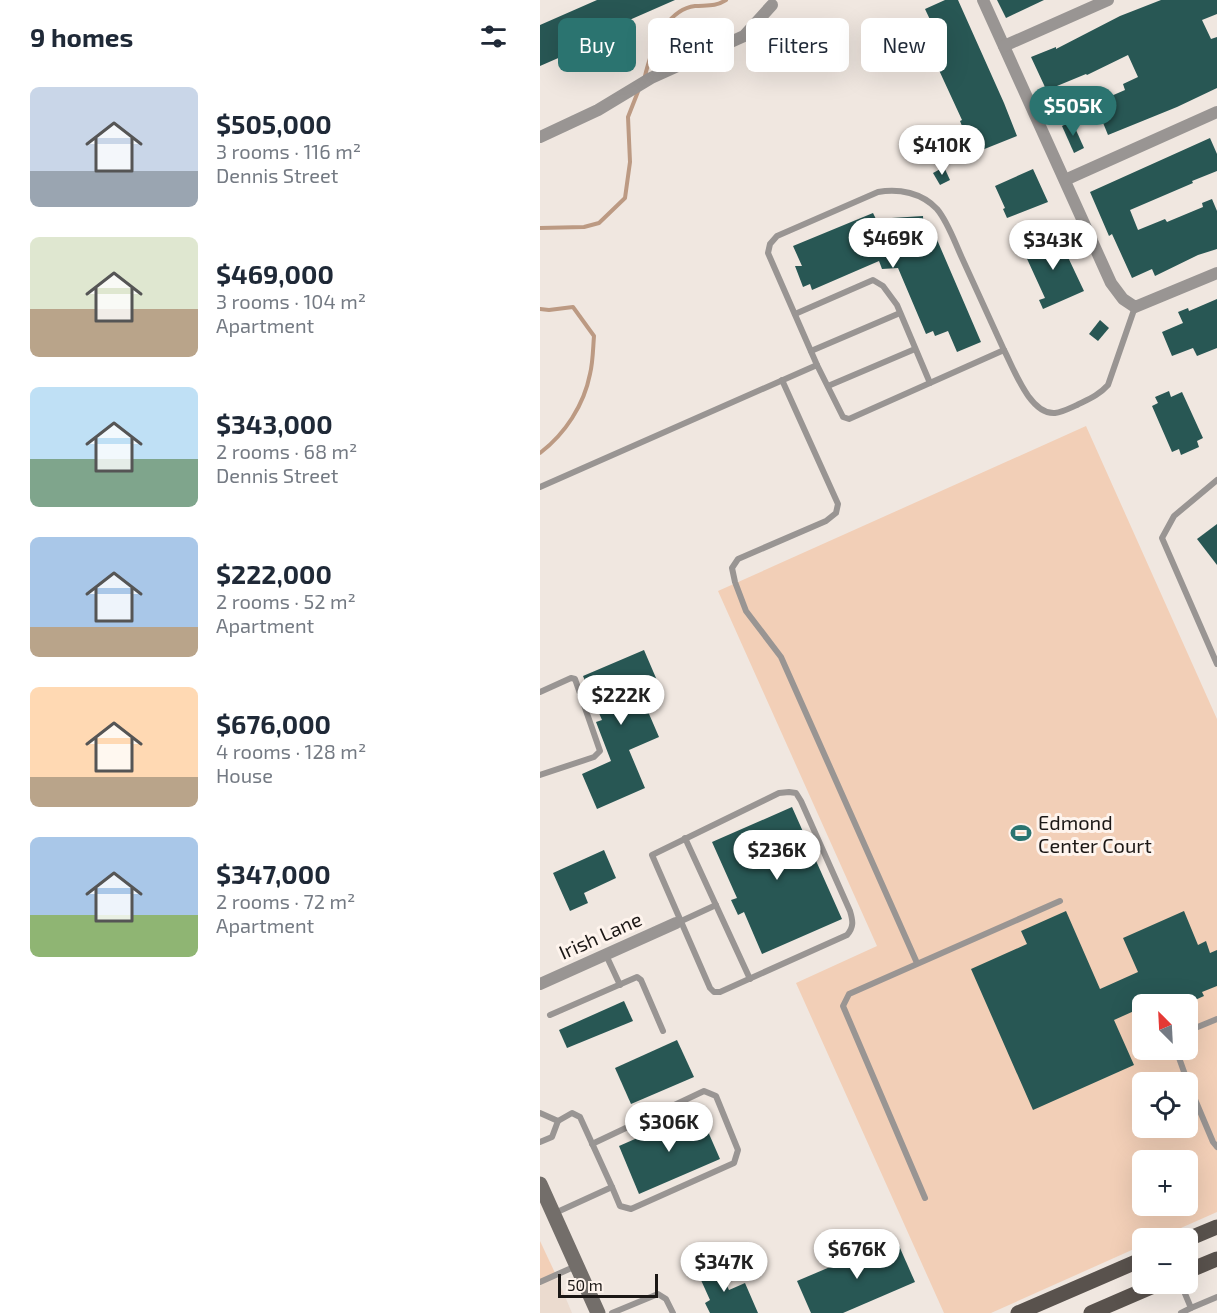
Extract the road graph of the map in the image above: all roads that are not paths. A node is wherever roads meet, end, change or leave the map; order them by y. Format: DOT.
graph roads {
  1 [pos="983,0"];
  2 [pos="1108,0"];
  3 [pos="774,2"];
  4 [pos="1004,46"];
  5 [pos="1217,112"];
  6 [pos="540,137"];
  7 [pos="1065,180"];
  8 [pos="1217,273"];
  9 [pos="1135,307"];
  10 [pos="900,313"];
  11 [pos="795,314"];
  12 [pos="915,349"];
  13 [pos="1004,350"];
  14 [pos="811,351"];
  15 [pos="817,364"];
  16 [pos="782,380"];
  17 [pos="930,384"];
  18 [pos="828,386"];
  19 [pos="1217,480"];
  20 [pos="540,487"];
  21 [pos="1217,664"];
  22 [pos="540,692"];
  23 [pos="540,775"];
  24 [pos="685,838"];
  25 [pos="1060,901"];
  26 [pos="716,905"];
  27 [pos="678,922"];
  28 [pos="606,954"];
  29 [pos="917,963"];
  30 [pos="750,979"];
  31 [pos="540,984"];
  32 [pos="620,985"];
  33 [pos="550,1015"];
  34 [pos="1217,1019"];
  35 [pos="1198,1026"];
  36 [pos="663,1031"];
  37 [pos="1198,1107"];
  38 [pos="540,1113"];
  39 [pos="558,1121"];
  40 [pos="540,1142"];
  41 [pos="592,1144"];
  42 [pos="1217,1147"];
  43 [pos="540,1184"];
  44 [pos="612,1187"];
  45 [pos="925,1198"];
  46 [pos="554,1214"];
  47 [pos="1217,1227"];
  48 [pos="1198,1235"];
  49 [pos="1217,1259"];
  50 [pos="1132,1264"];
  51 [pos="577,1266"];
  52 [pos="1198,1267"];
  53 [pos="540,1282"];
  54 [pos="1135,1294"];
  55 [pos="1185,1294"];
  56 [pos="1217,1297"];
  57 [pos="1191,1308"];
  58 [pos="598,1313"];
  59 [pos="612,1313"];
  60 [pos="673,1313"];
  61 [pos="1018,1313"];
  62 [pos="1091,1313"];
  63 [pos="1181,1313"];
  1 -- 4 [label="street"];
  2 -- 4 [label="street"];
  3 -- 6 [label="street"];
  4 -- 7 [label="street"];
  5 -- 7 [label="street"];
  7 -- 9 [label="street"];
  8 -- 9 [label="street"];
  9 -- 13 [label="lane"];
  10 -- 11 [label="lane"];
  10 -- 12 [label="lane"];
  10 -- 14 [label="lane"];
  11 -- 13 [label="lane"];
  11 -- 14 [label="lane"];
  12 -- 17 [label="lane"];
  12 -- 18 [label="lane"];
  13 -- 17 [label="lane"];
  14 -- 15 [label="lane"];
  15 -- 16 [label="lane"];
  15 -- 18 [label="lane"];
  16 -- 20 [label="lane"];
  16 -- 29 [label="lane"];
  17 -- 18 [label="lane"];
  19 -- 21 [label="lane"];
  22 -- 23 [label="lane"];
  24 -- 26 [label="lane"];
  24 -- 27 [label="lane"];
  24 -- 30 [label="lane"];
  25 -- 29 [label="lane"];
  26 -- 27 [label="lane"];
  26 -- 30 [label="lane"];
  27 -- 28 [label="street, Irish Lane"];
  27 -- 30 [label="lane"];
  28 -- 31 [label="street, Irish Lane"];
  28 -- 32 [label="lane"];
  29 -- 45 [label="lane"];
  32 -- 33 [label="lane"];
  32 -- 36 [label="lane"];
  34 -- 35 [label="lane"];
  37 -- 42 [label="lane"];
  38 -- 39 [label="lane"];
  39 -- 40 [label="lane"];
  39 -- 41 [label="lane"];
  41 -- 44 [label="lane"];
  41 -- 44 [label="lane"];
  43 -- 46 [label="main road"];
  44 -- 46 [label="lane"];
  46 -- 51 [label="main road"];
  47 -- 48 [label="main road"];
  49 -- 52 [label="main road"];
  50 -- 61 [label="main road"];
  51 -- 53 [label="lane"];
  51 -- 58 [label="main road"];
  54 -- 62 [label="main road"];
  55 -- 57 [label="lane"];
  56 -- 57 [label="lane"];
  57 -- 63 [label="lane"];
  59 -- 60 [label="lane"];
}
